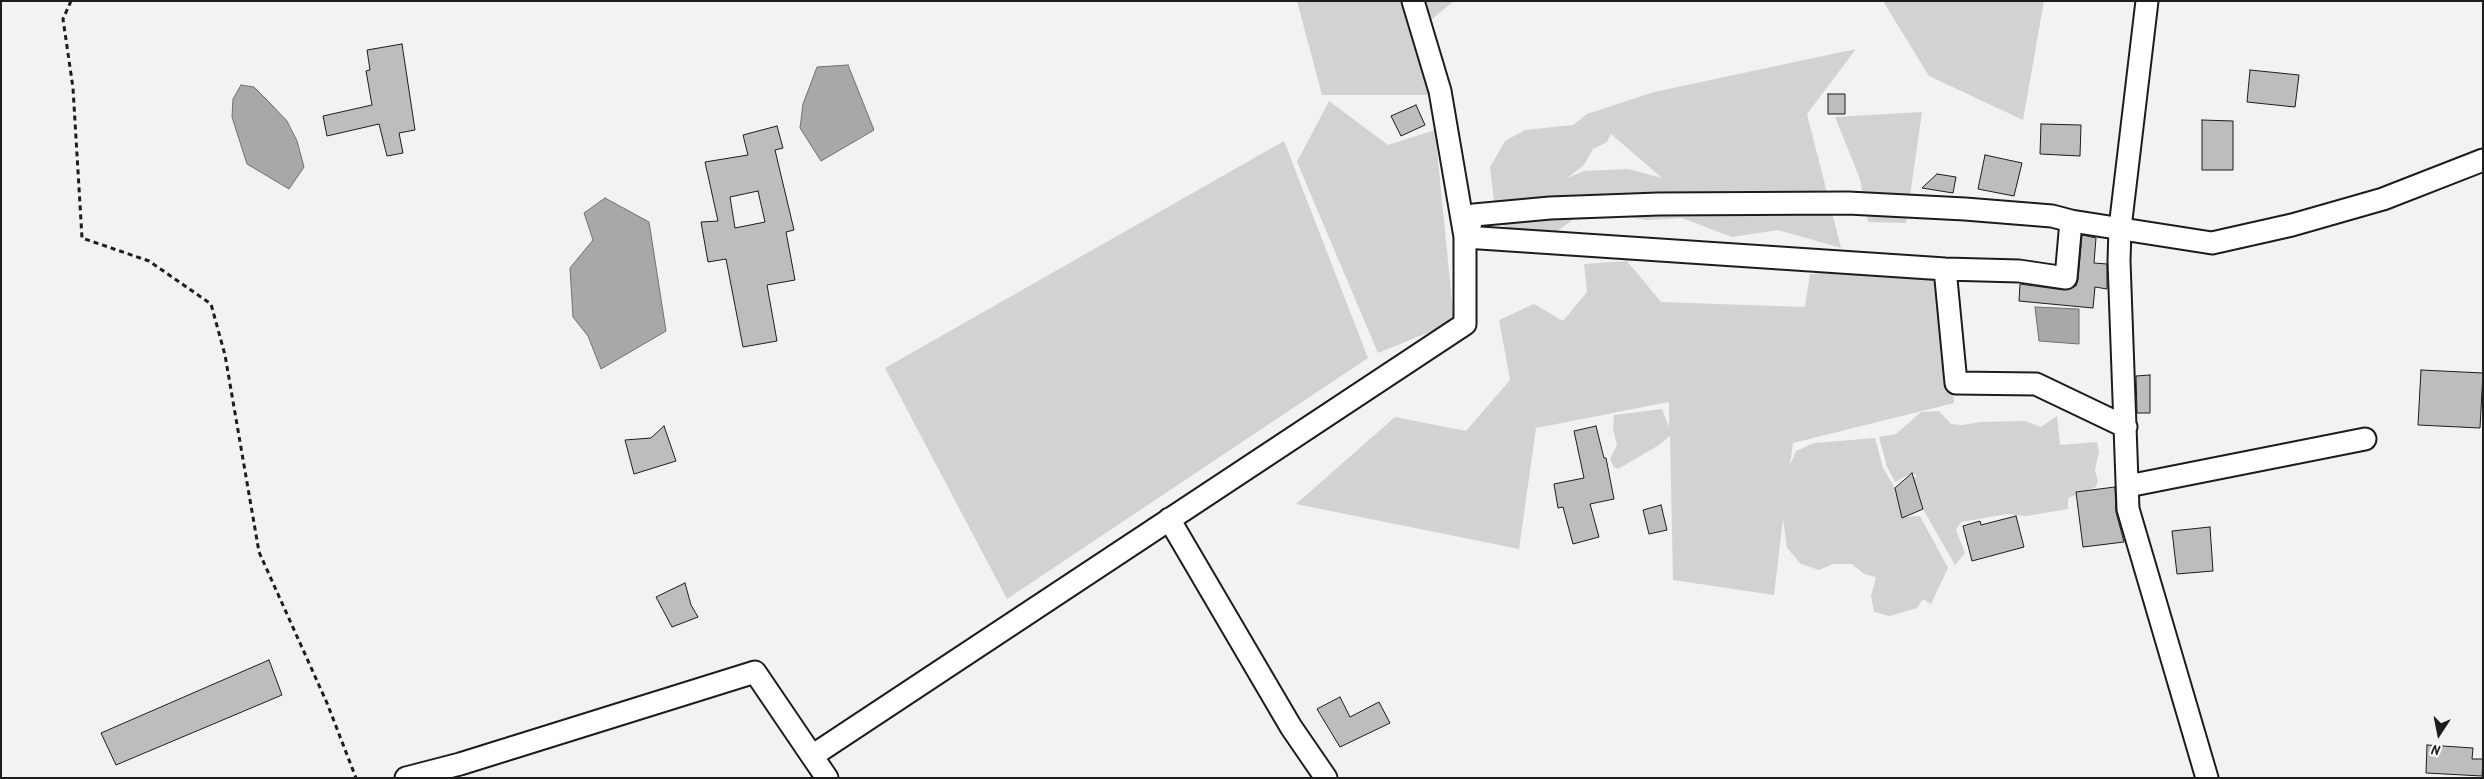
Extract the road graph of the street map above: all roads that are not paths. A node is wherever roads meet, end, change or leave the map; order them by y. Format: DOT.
graph roads {
  1 [pos="1413,1"];
  2 [pos="2147,1"];
  3 [pos="2483,160"];
  4 [pos="2071,221"];
  5 [pos="2120,228"];
  6 [pos="1465,237"];
  7 [pos="1945,270"];
  8 [pos="2126,427"];
  9 [pos="2364,439"];
  10 [pos="2128,486"];
  11 [pos="1170,519"];
  12 [pos="812,756"];
  13 [pos="406,778"];
  14 [pos="827,778"];
  15 [pos="1326,778"];
  16 [pos="2207,778"];
  1 -- 6 [label="street"];
  2 -- 5 [label="street"];
  3 -- 5 [label="street"];
  4 -- 5 [label="street"];
  4 -- 6 [label="street"];
  4 -- 7 [label="street"];
  5 -- 8 [label="street"];
  6 -- 7 [label="street"];
  6 -- 11 [label="street"];
  7 -- 8 [label="street"];
  8 -- 10 [label="street"];
  9 -- 10 [label="street"];
  10 -- 16 [label="street"];
  11 -- 12 [label="street"];
  11 -- 15 [label="street"];
  12 -- 13 [label="street"];
  12 -- 14 [label="street"];
}
